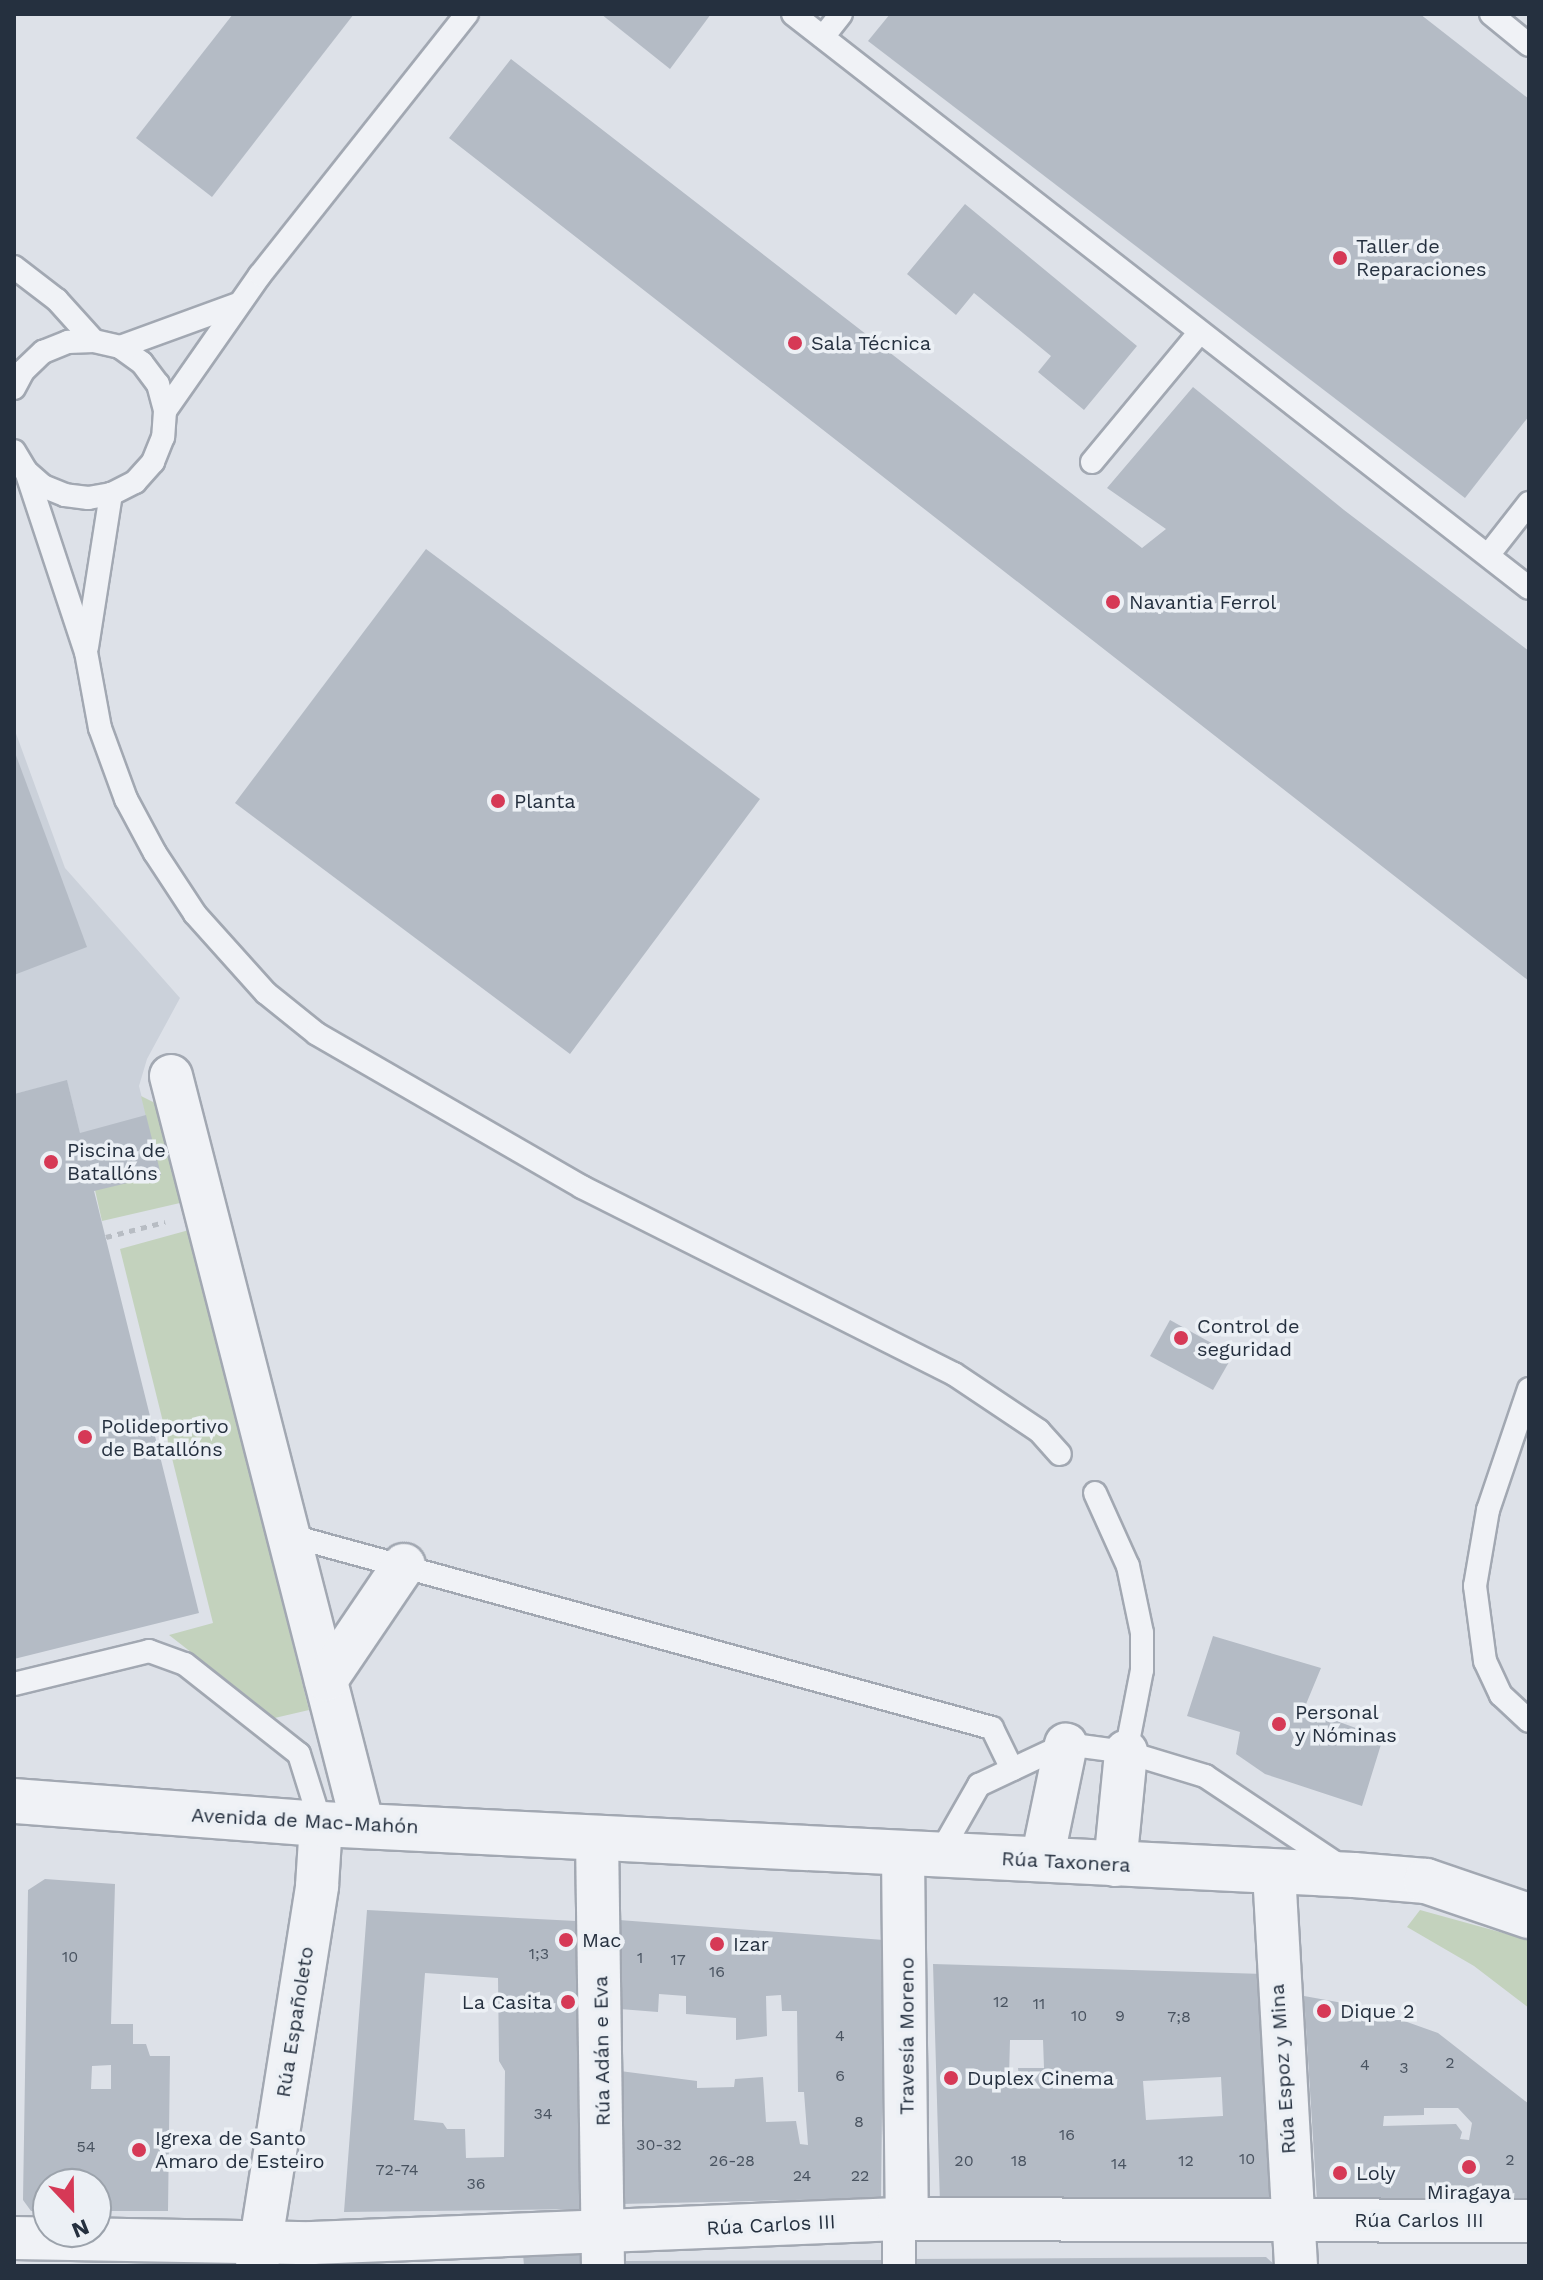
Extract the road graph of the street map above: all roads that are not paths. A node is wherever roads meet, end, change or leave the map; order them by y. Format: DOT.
graph roads {
  1 [pos="467,14"];
  2 [pos="793,14"];
  3 [pos="841,14"];
  4 [pos="1491,14"];
  5 [pos="823,37"];
  6 [pos="1529,45"];
  7 [pos="14,267"];
  8 [pos="238,304"];
  9 [pos="1199,333"];
  10 [pos="94,341"];
  11 [pos="120,347"];
  12 [pos="14,388"];
  13 [pos="165,411"];
  14 [pos="14,451"];
  15 [pos="1092,462"];
  16 [pos="26,471"];
  17 [pos="111,494"];
  18 [pos="1529,503"];
  19 [pos="1489,554"];
  20 [pos="1529,588"];
  21 [pos="86,652"];
  22 [pos="171,1076"];
  23 [pos="1529,1389"];
  24 [pos="1060,1454"];
  25 [pos="1095,1493"];
  26 [pos="288,1535"];
  27 [pos="404,1565"];
  28 [pos="326,1680"];
  29 [pos="14,1684"];
  30 [pos="1529,1721"];
  31 [pos="1066,1744"];
  32 [pos="1126,1752"];
  33 [pos="1012,1769"];
  34 [pos="14,1801"];
  35 [pos="342,1825"];
  36 [pos="597,1837"];
  37 [pos="921,1854"];
  38 [pos="1042,1860"];
  39 [pos="1115,1865"];
  40 [pos="1274,1872"];
  41 [pos="1354,1875"];
  42 [pos="1529,1916"];
  43 [pos="903,2219"];
  44 [pos="1293,2220"];
  45 [pos="1529,2221"];
  46 [pos="14,2238"];
  47 [pos="603,2250"];
  48 [pos="258,2254"];
  49 [pos="899,2266"];
  50 [pos="1296,2266"];
  1 -- 8 [label="lane"];
  2 -- 5 [label="lane"];
  3 -- 5 [label="lane"];
  4 -- 6 [label="lane"];
  5 -- 9 [label="lane"];
  7 -- 10 [label="lane"];
  8 -- 11 [label="lane"];
  8 -- 13 [label="lane"];
  9 -- 15 [label="lane"];
  9 -- 19 [label="lane"];
  10 -- 11 [label="lane"];
  10 -- 12 [label="lane"];
  11 -- 13 [label="lane"];
  13 -- 17 [label="lane"];
  14 -- 16 [label="lane"];
  16 -- 17 [label="lane"];
  16 -- 21 [label="lane"];
  17 -- 21 [label="lane"];
  18 -- 19 [label="lane"];
  19 -- 20 [label="lane"];
  21 -- 24 [label="lane"];
  22 -- 26 [label="street, Rúa Españoleto"];
  23 -- 30 [label="lane"];
  25 -- 32 [label="lane"];
  26 -- 27 [label="lane"];
  26 -- 28 [label="street, Rúa Españoleto"];
  27 -- 28 [label="street"];
  27 -- 33 [label="lane"];
  28 -- 35 [label="street, Rúa Españoleto"];
  29 -- 35 [label="lane"];
  31 -- 32 [label="lane"];
  31 -- 33 [label="lane"];
  31 -- 38 [label="street"];
  32 -- 39 [label="street"];
  32 -- 41 [label="lane"];
  33 -- 37 [label="lane"];
  34 -- 35 [label="street, Avenida de Mac-Mahón"];
  35 -- 36 [label="street, Avenida de Mac-Mahón"];
  35 -- 48 [label="street, Rúa Españoleto"];
  36 -- 37 [label="street, Rúa Taxonera"];
  36 -- 47 [label="street, Rúa Adán e Eva"];
  37 -- 38 [label="street, Rúa Taxonera"];
  37 -- 43 [label="street, Travesía Moreno"];
  38 -- 39 [label="street, Rúa Taxonera"];
  39 -- 40 [label="street, Rúa Taxonera"];
  40 -- 41 [label="street, Rúa Taxonera"];
  40 -- 44 [label="street, Rúa Espoz y Mina"];
  41 -- 42 [label="street, Rúa Taxonera"];
  43 -- 44 [label="street, Rúa Carlos III"];
  43 -- 47 [label="street, Rúa Carlos III"];
  43 -- 49 [label="street"];
  44 -- 45 [label="street, Rúa Carlos III"];
  44 -- 50 [label="street, Rúa Espoz y Mina"];
  46 -- 48 [label="street, Rúa Carlos III"];
  47 -- 48 [label="street, Rúa Carlos III"];
}
